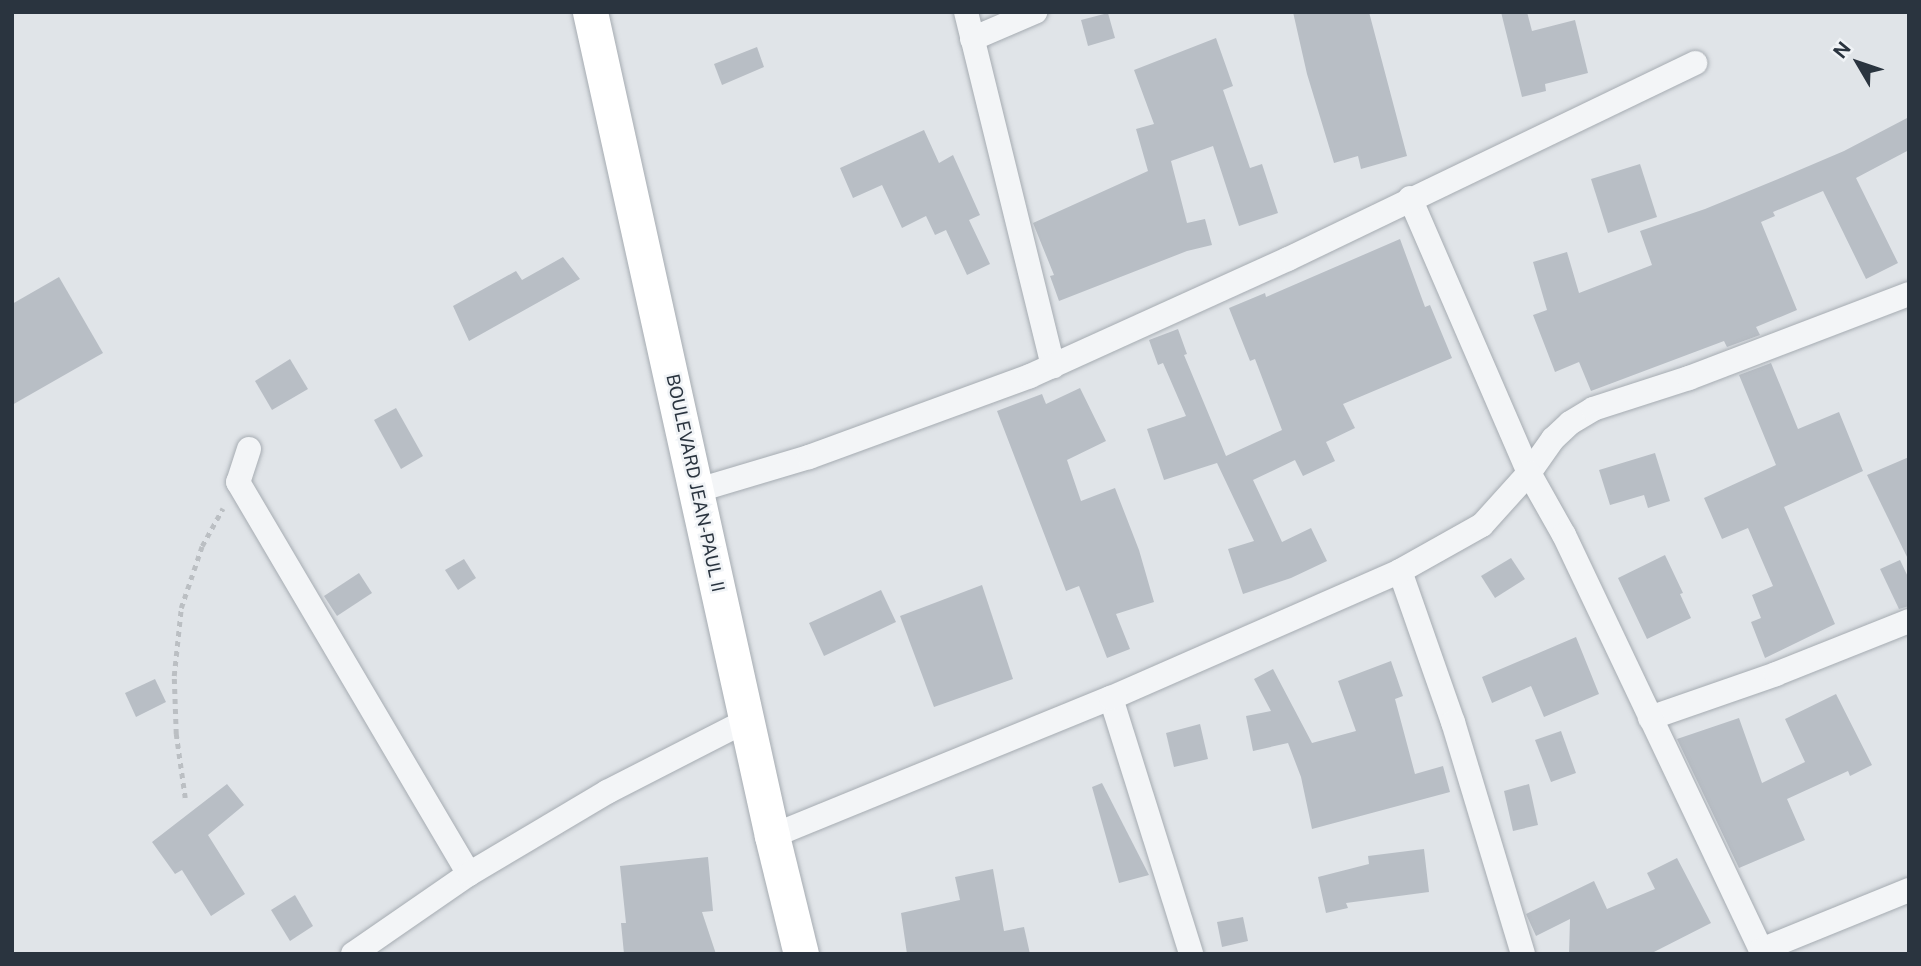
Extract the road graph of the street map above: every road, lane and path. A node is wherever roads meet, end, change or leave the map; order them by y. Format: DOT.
graph roads {
  1 [pos="590,12"];
  2 [pos="966,12"];
  3 [pos="1035,12"];
  4 [pos="972,39"];
  5 [pos="1695,62"];
  6 [pos="1410,198"];
  7 [pos="1909,294"];
  8 [pos="1053,366"];
  9 [pos="249,449"];
  10 [pos="1529,473"];
  11 [pos="238,482"];
  12 [pos="698,490"];
  13 [pos="1400,571"];
  14 [pos="1909,621"];
  15 [pos="1111,698"];
  16 [pos="1650,718"];
  17 [pos="746,721"];
  18 [pos="185,798"];
  19 [pos="772,836"];
  20 [pos="469,874"];
  21 [pos="1909,890"];
  22 [pos="364,950"];
  23 [pos="1762,952"];
  24 [pos="801,954"];
  25 [pos="1191,954"];
  26 [pos="1523,954"];
  1 -- 12 [label="main road, BOULEVARD JEAN-PAUL II"];
  2 -- 4 [label="street"];
  3 -- 4 [label="street"];
  4 -- 8 [label="street"];
  5 -- 6 [label="street"];
  6 -- 8 [label="street"];
  6 -- 10 [label="street"];
  7 -- 10 [label="street"];
  8 -- 12 [label="street"];
  9 -- 11 [label="street"];
  10 -- 13 [label="street"];
  10 -- 16 [label="street"];
  11 -- 18 [label="path"];
  11 -- 20 [label="street"];
  12 -- 17 [label="main road, BOULEVARD JEAN-PAUL II"];
  13 -- 15 [label="street"];
  13 -- 26 [label="street"];
  14 -- 16 [label="street"];
  15 -- 19 [label="street"];
  15 -- 25 [label="street"];
  16 -- 23 [label="street"];
  17 -- 19 [label="main road, BOULEVARD JEAN-PAUL II"];
  17 -- 20 [label="street"];
  19 -- 24 [label="main road, BOULEVARD JEAN-PAUL II"];
  20 -- 22 [label="street"];
  21 -- 23 [label="street"];
}
